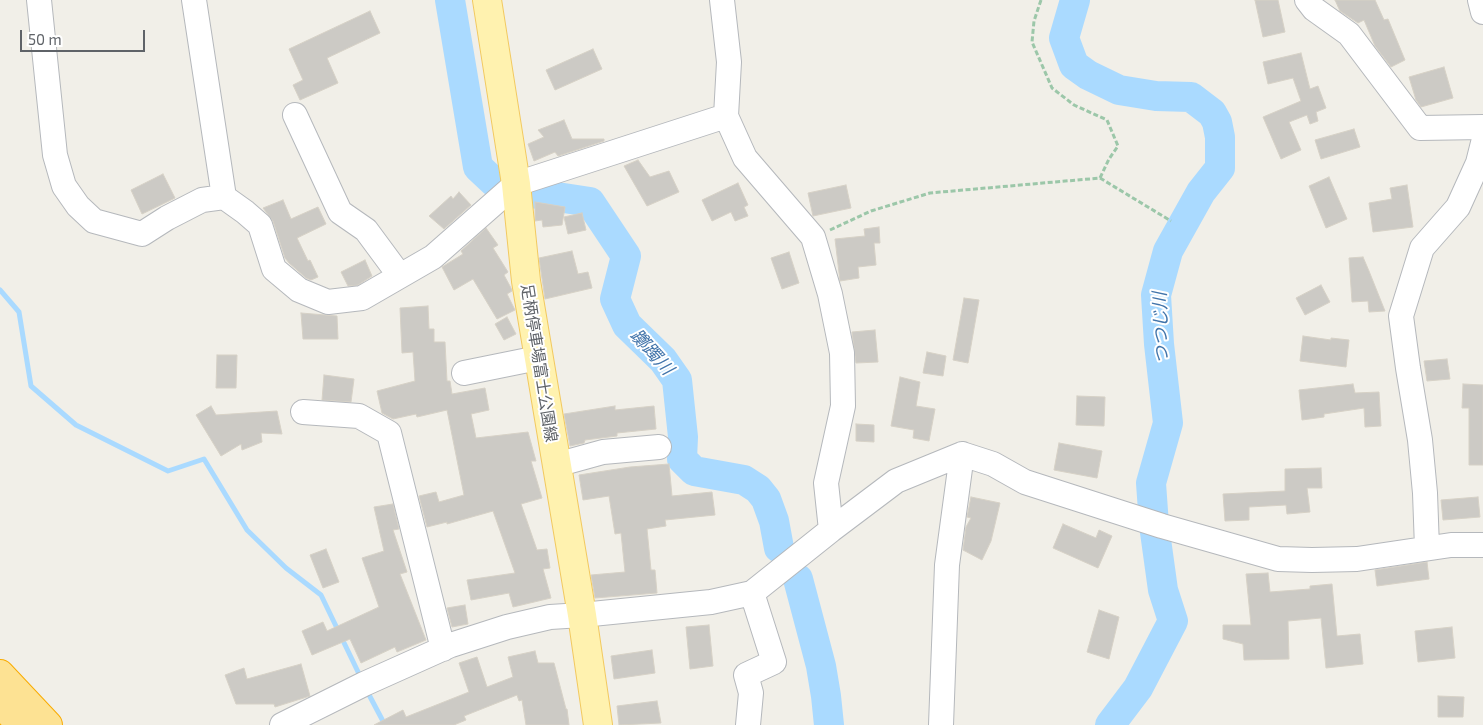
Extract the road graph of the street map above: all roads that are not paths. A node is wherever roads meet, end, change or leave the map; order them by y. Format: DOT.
graph roads {
  1 [pos="39,0"];
  2 [pos="194,0"];
  3 [pos="487,0"];
  4 [pos="722,0"];
  5 [pos="1307,0"];
  6 [pos="1480,0"];
  7 [pos="1483,12"];
  8 [pos="295,114"];
  9 [pos="726,116"];
  10 [pos="1483,127"];
  11 [pos="1483,143"];
  12 [pos="516,184"];
  13 [pos="224,197"];
  14 [pos="400,276"];
  15 [pos="538,358"];
  16 [pos="464,373"];
  17 [pos="303,412"];
  18 [pos="659,447"];
  19 [pos="962,454"];
  20 [pos="556,465"];
  21 [pos="831,530"];
  22 [pos="1483,545"];
  23 [pos="1427,548"];
  24 [pos="758,588"];
  25 [pos="582,615"];
  26 [pos="442,649"];
  27 [pos="0,674"];
  28 [pos="0,702"];
  29 [pos="21,725"];
  30 [pos="48,725"];
  31 [pos="282,725"];
  32 [pos="598,725"];
  33 [pos="748,725"];
  34 [pos="941,725"];
  1 -- 13 [label="street"];
  2 -- 13 [label="street"];
  3 -- 12 [label="main road, 足柄停車場富士公園線"];
  4 -- 9 [label="street"];
  5 -- 10 [label="street"];
  6 -- 7 [label="street"];
  8 -- 14 [label="street"];
  9 -- 12 [label="street"];
  9 -- 21 [label="street"];
  11 -- 23 [label="street"];
  12 -- 14 [label="street"];
  12 -- 15 [label="main road, 足柄停車場富士公園線"];
  13 -- 14 [label="street"];
  15 -- 16 [label="street"];
  15 -- 20 [label="main road, 足柄停車場富士公園線"];
  17 -- 26 [label="street"];
  18 -- 20 [label="street"];
  19 -- 21 [label="street"];
  19 -- 23 [label="street"];
  19 -- 34 [label="street"];
  20 -- 25 [label="main road, 足柄停車場富士公園線"];
  21 -- 24 [label="street"];
  22 -- 23 [label="street"];
  24 -- 25 [label="street"];
  24 -- 33 [label="street"];
  25 -- 26 [label="street"];
  25 -- 32 [label="main road, 足柄停車場富士公園線"];
  26 -- 31 [label="street"];
  27 -- 30 [label="highway"];
  28 -- 29 [label="highway"];
}
